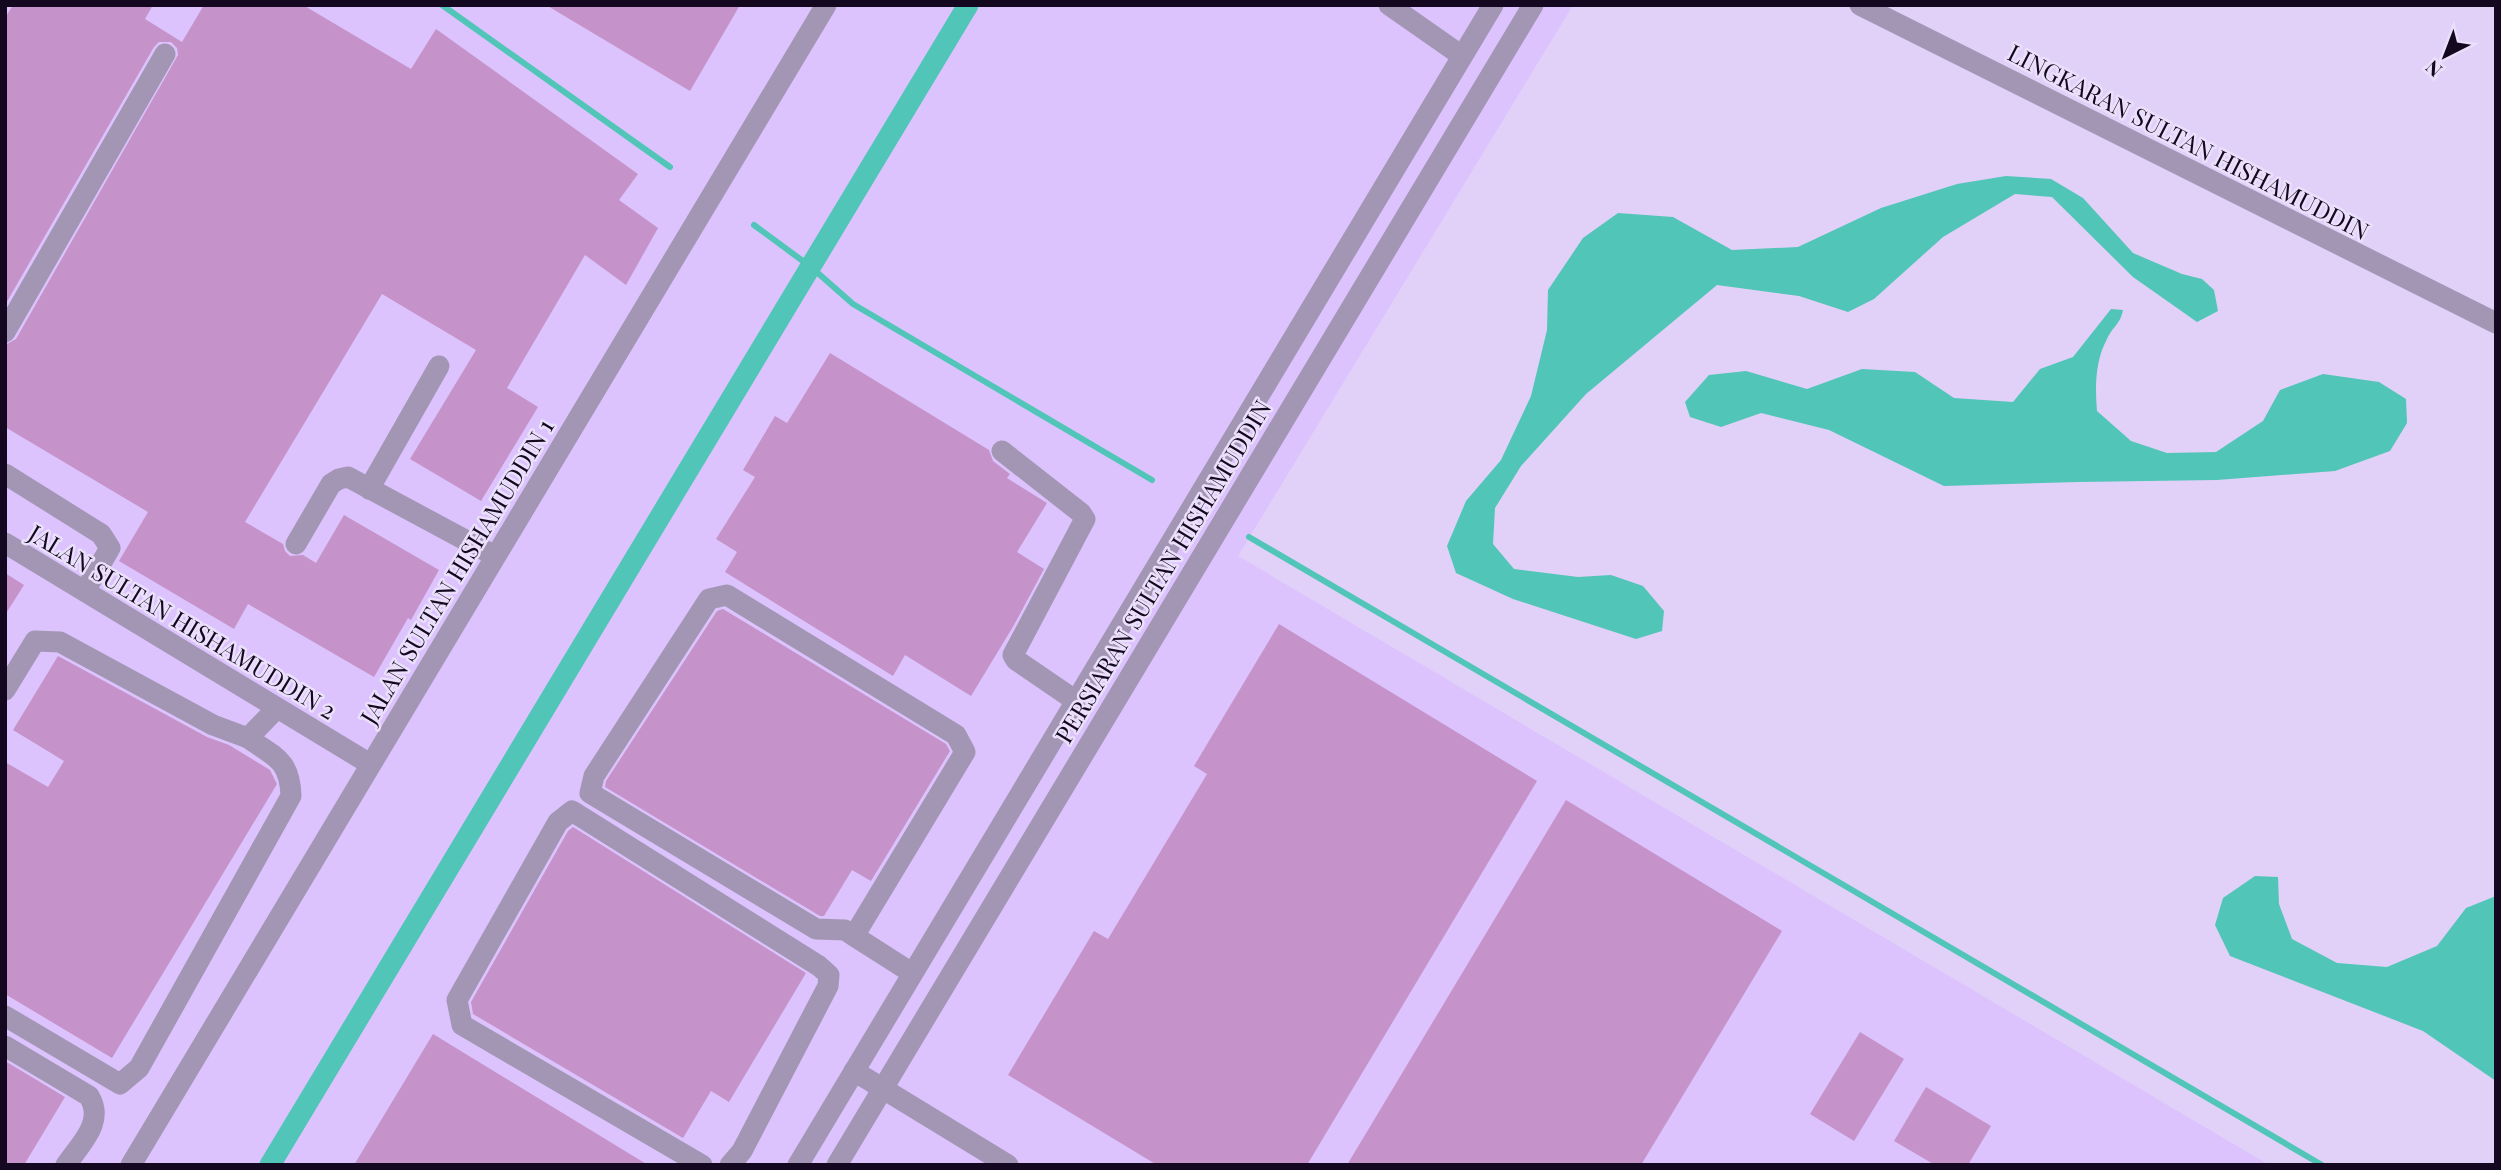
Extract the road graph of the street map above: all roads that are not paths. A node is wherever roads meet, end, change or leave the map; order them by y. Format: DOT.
graph roads {
  1 [pos="826,5"];
  2 [pos="1389,5"];
  3 [pos="1493,5"];
  4 [pos="1533,5"];
  5 [pos="1860,5"];
  6 [pos="165,54"];
  7 [pos="1462,56"];
  8 [pos="1367,215"];
  9 [pos="1397,231"];
  10 [pos="2496,323"];
  11 [pos="5,331"];
  12 [pos="439,366"];
  13 [pos="1002,451"];
  14 [pos="5,474"];
  15 [pos="369,489"];
  16 [pos="5,543"];
  17 [pos="296,544"];
  18 [pos="495,556"];
  19 [pos="85,591"];
  20 [pos="5,690"];
  21 [pos="1076,701"];
  22 [pos="277,708"];
  23 [pos="248,738"];
  24 [pos="370,764"];
  25 [pos="854,936"];
  26 [pos="912,974"];
  27 [pos="5,1016"];
  28 [pos="5,1046"];
  29 [pos="854,1071"];
  30 [pos="882,1090"];
  31 [pos="66,1165"];
  32 [pos="131,1165"];
  33 [pos="702,1165"];
  34 [pos="730,1165"];
  35 [pos="798,1165"];
  36 [pos="837,1165"];
  37 [pos="1008,1165"];
  1 -- 18 [label="street, JALAN SULTAN HISHAMUDDIN 1"];
  2 -- 7 [label="street"];
  3 -- 7 [label="street, PERSIARAN SULTAN HISHAMUDDIN"];
  4 -- 9 [label="street, PERSIARAN SULTAN HISHAMUDDIN"];
  5 -- 10 [label="street, LINGKARAN SULTAN HISHAMUDDIN"];
  6 -- 11 [label="street"];
  7 -- 8 [label="street, PERSIARAN SULTAN HISHAMUDDIN"];
  8 -- 9 [label="street"];
  8 -- 21 [label="street, PERSIARAN SULTAN HISHAMUDDIN"];
  9 -- 30 [label="street, PERSIARAN SULTAN HISHAMUDDIN"];
  12 -- 15 [label="street"];
  13 -- 21 [label="street"];
  14 -- 19 [label="street"];
  15 -- 17 [label="street"];
  15 -- 18 [label="street"];
  16 -- 19 [label="street, JALAN SULTAN HISHAMUDDIN 2"];
  18 -- 24 [label="street, JALAN SULTAN HISHAMUDDIN 1"];
  19 -- 22 [label="street, JALAN SULTAN HISHAMUDDIN 2"];
  20 -- 23 [label="street"];
  21 -- 26 [label="street, PERSIARAN SULTAN HISHAMUDDIN"];
  22 -- 23 [label="street"];
  22 -- 24 [label="street, JALAN SULTAN HISHAMUDDIN 2"];
  23 -- 27 [label="street"];
  24 -- 32 [label="street, JALAN SULTAN HISHAMUDDIN 1"];
  25 -- 25 [label="street"];
  25 -- 26 [label="street"];
  26 -- 29 [label="street, PERSIARAN SULTAN HISHAMUDDIN"];
  28 -- 31 [label="street"];
  29 -- 30 [label="street"];
  29 -- 35 [label="street, PERSIARAN SULTAN HISHAMUDDIN"];
  30 -- 36 [label="street, PERSIARAN SULTAN HISHAMUDDIN"];
  30 -- 37 [label="street"];
  33 -- 34 [label="street"];
}
